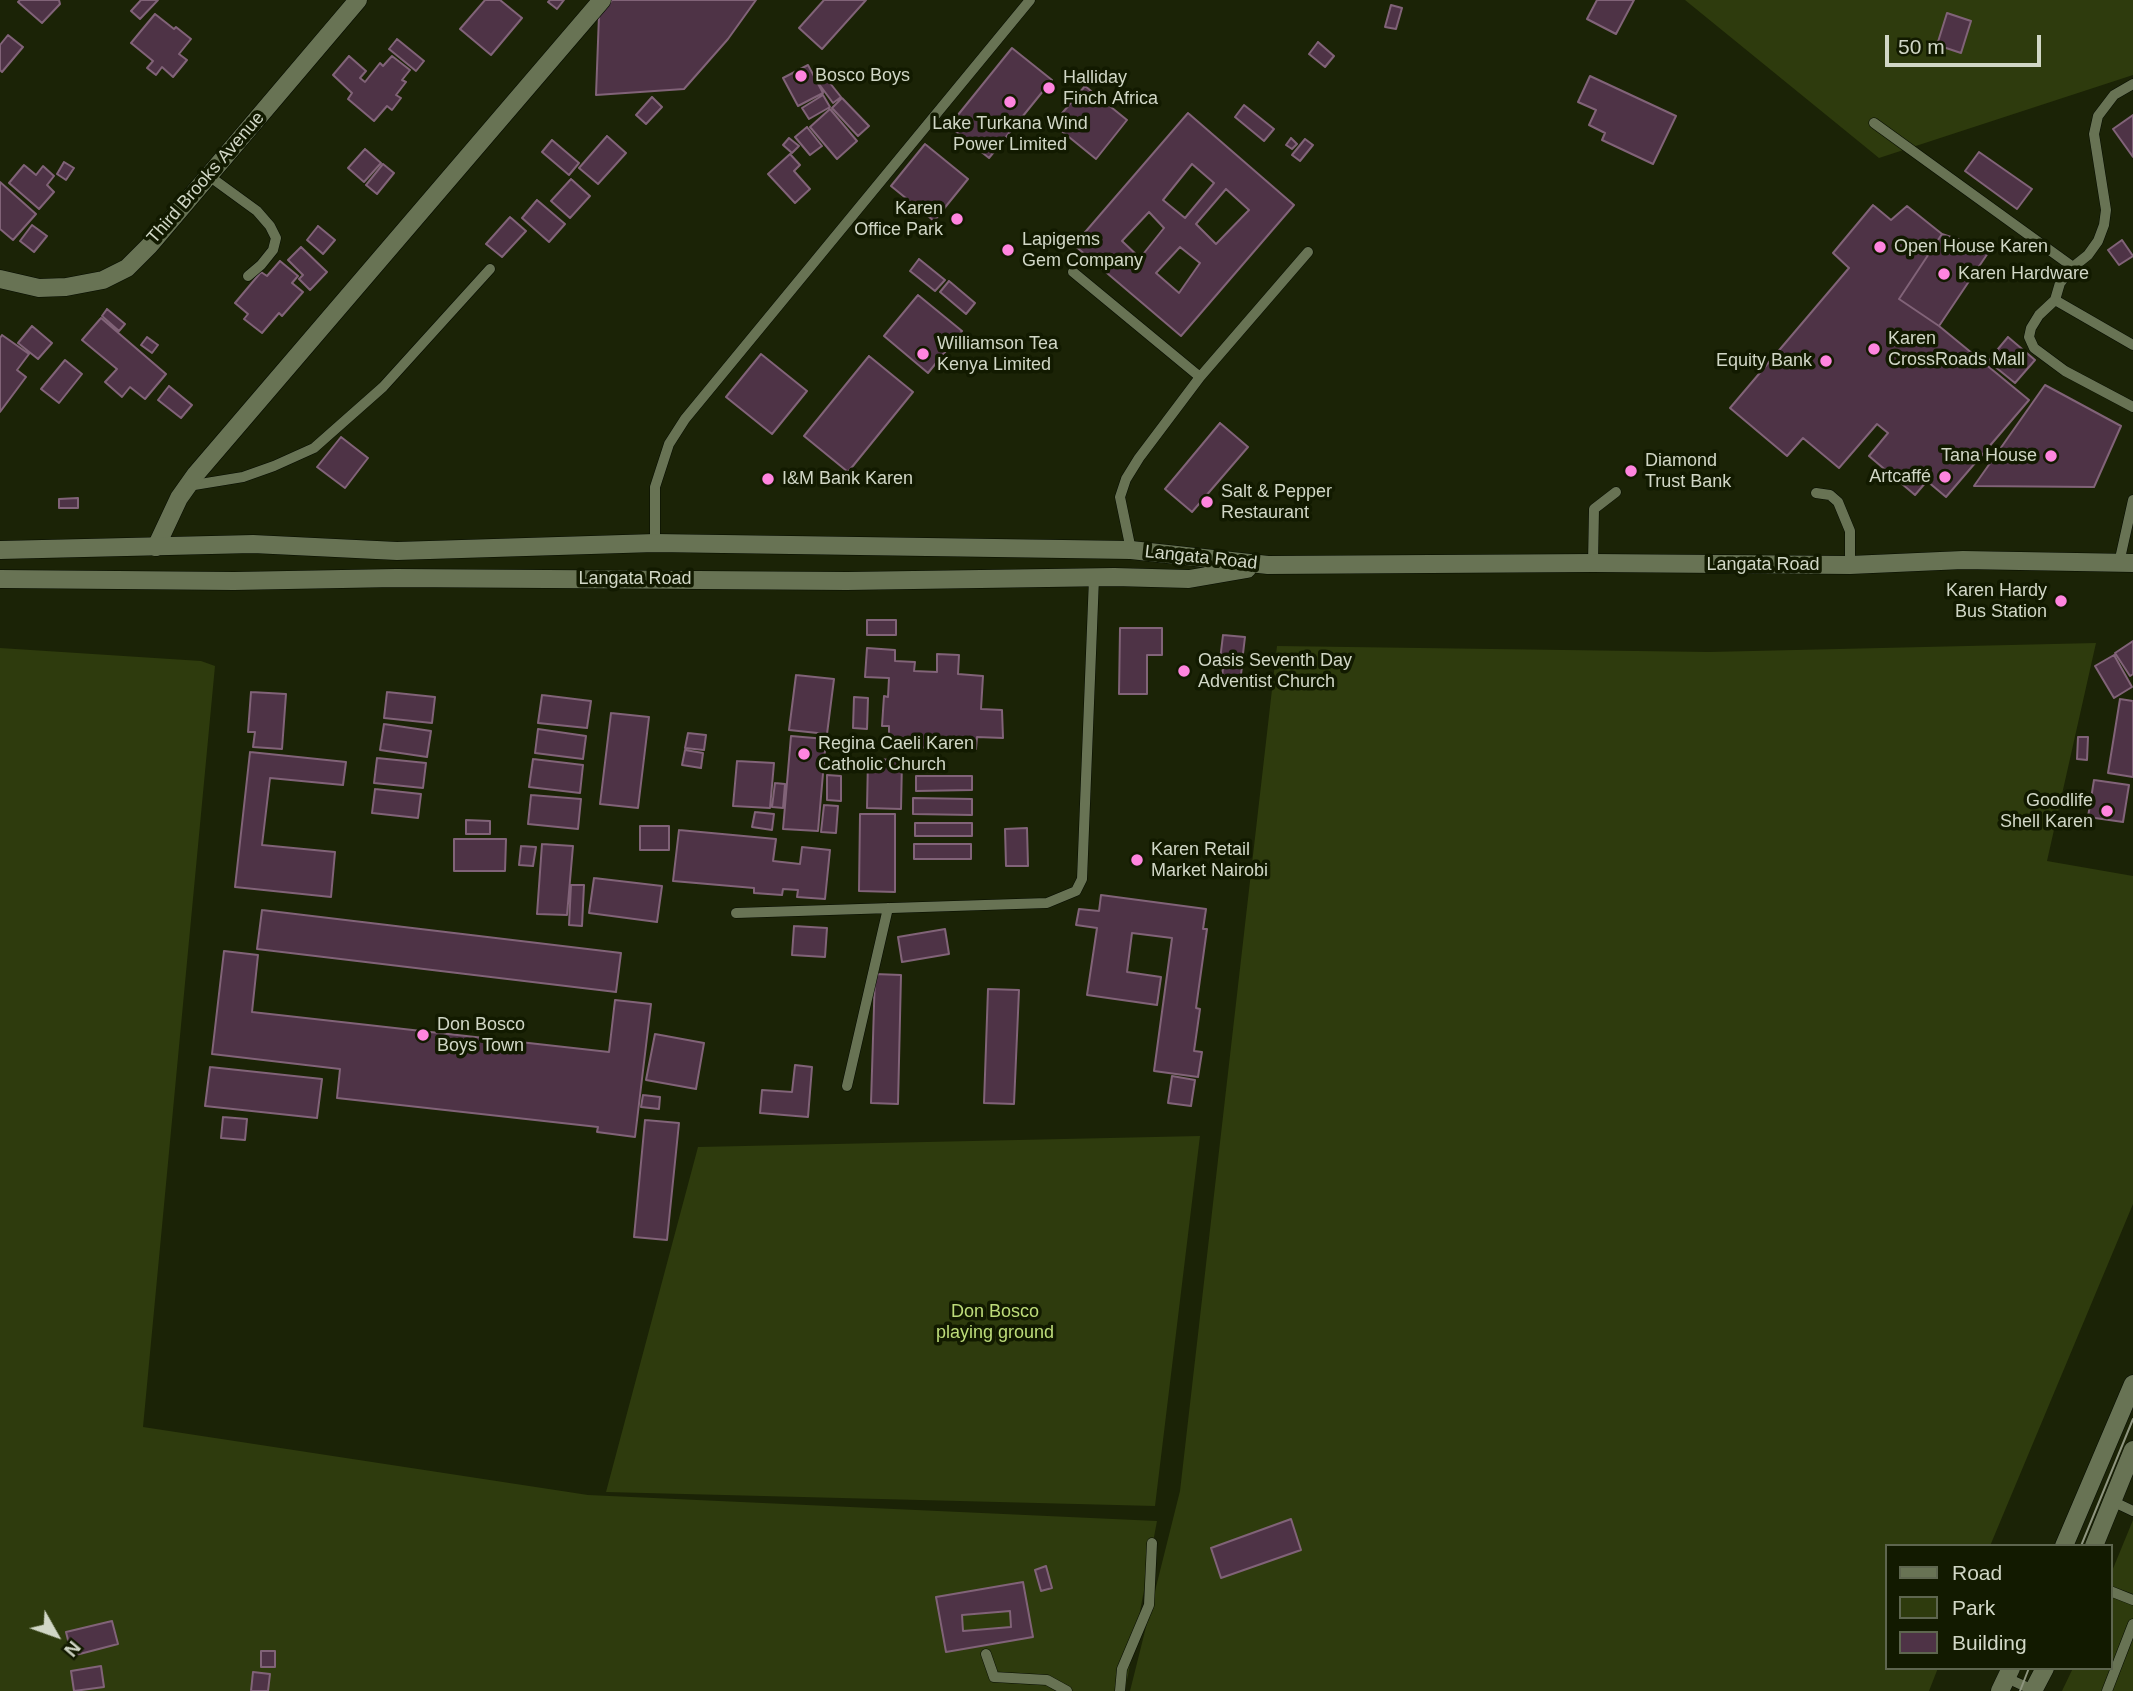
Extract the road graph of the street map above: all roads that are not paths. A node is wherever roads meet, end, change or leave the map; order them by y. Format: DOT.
graph roads {
  1 [pos="358,0"];
  2 [pos="602,0"];
  3 [pos="1030,0"];
  4 [pos="2133,84"];
  5 [pos="1874,124"];
  6 [pos="209,176"];
  7 [pos="1308,252"];
  8 [pos="2073,267"];
  9 [pos="491,269"];
  10 [pos="1073,272"];
  11 [pos="248,276"];
  12 [pos="8,281"];
  13 [pos="2054,300"];
  14 [pos="2133,345"];
  15 [pos="1200,377"];
  16 [pos="2133,407"];
  17 [pos="188,486"];
  18 [pos="1616,492"];
  19 [pos="1816,493"];
  20 [pos="2133,500"];
  21 [pos="655,544"];
  22 [pos="156,547"];
  23 [pos="0,550"];
  24 [pos="1131,550"];
  25 [pos="1593,563"];
  26 [pos="2126,563"];
  27 [pos="1268,565"];
  28 [pos="1850,565"];
  29 [pos="1094,578"];
  30 [pos="0,579"];
  31 [pos="888,908"];
  32 [pos="736,913"];
  33 [pos="847,1086"];
  34 [pos="2133,1384"];
  35 [pos="2133,1450"];
  36 [pos="2112,1501"];
  37 [pos="2133,1511"];
  38 [pos="1152,1543"];
  39 [pos="2065,1544"];
  40 [pos="2095,1544"];
  41 [pos="2112,1592"];
  42 [pos="2133,1600"];
  43 [pos="2133,1624"];
  44 [pos="986,1654"];
  45 [pos="2044,1670"];
  46 [pos="2006,1679"];
  47 [pos="1067,1691"];
  48 [pos="1120,1691"];
  49 [pos="2034,1691"];
  50 [pos="2107,1691"];
  1 -- 6 [label="main road, Third Brooks Avenue"];
  2 -- 17 [label="main road"];
  3 -- 21 [label="lane"];
  4 -- 8 [label="lane"];
  5 -- 8 [label="lane"];
  6 -- 11 [label="lane"];
  6 -- 12 [label="main road, Third Brooks Avenue"];
  7 -- 15 [label="lane"];
  8 -- 13 [label="lane"];
  9 -- 17 [label="lane"];
  10 -- 15 [label="lane"];
  13 -- 14 [label="lane"];
  13 -- 16 [label="lane"];
  15 -- 24 [label="lane"];
  17 -- 22 [label="main road"];
  18 -- 25 [label="lane"];
  19 -- 28 [label="lane"];
  20 -- 26 [label="lane"];
  21 -- 22 [label="main road, Langata Road"];
  21 -- 24 [label="main road, Langata Road"];
  22 -- 23 [label="main road, Langata Road"];
  24 -- 27 [label="main road, Langata Road"];
  25 -- 27 [label="main road, Langata Road"];
  25 -- 28 [label="main road, Langata Road"];
  26 -- 28 [label="main road, Langata Road"];
  27 -- 29 [label="main road, Langata Road"];
  29 -- 30 [label="main road, Langata Road"];
  29 -- 31 [label="lane"];
  31 -- 32 [label="lane"];
  31 -- 33 [label="lane"];
  34 -- 39 [label="main road"];
  35 -- 36 [label="main road"];
  36 -- 37 [label="lane"];
  36 -- 40 [label="main road"];
  38 -- 48 [label="lane"];
  41 -- 42 [label="lane"];
  43 -- 50 [label="lane"];
  44 -- 47 [label="lane"];
  45 -- 49 [label="main road"];
  46 -- 49 [label="lane"];
}
